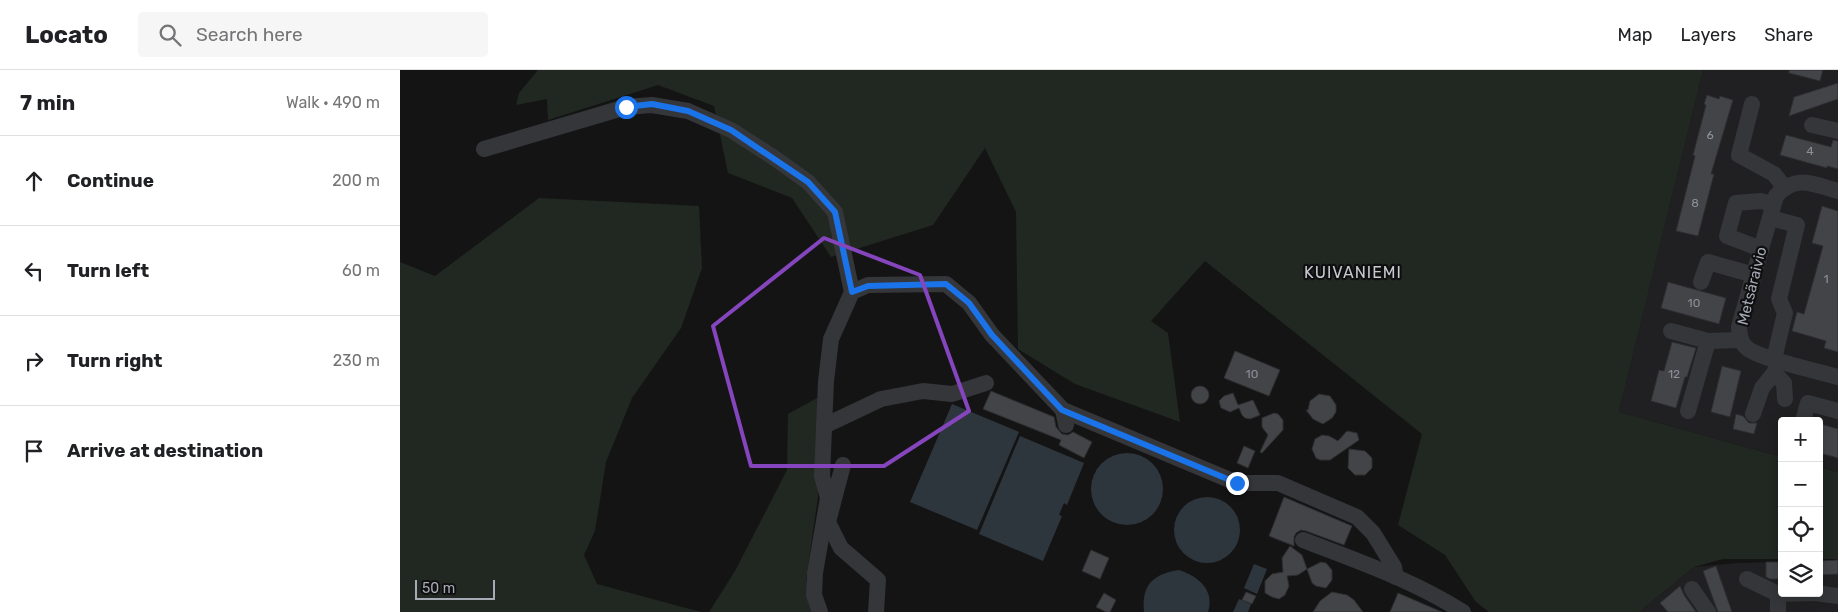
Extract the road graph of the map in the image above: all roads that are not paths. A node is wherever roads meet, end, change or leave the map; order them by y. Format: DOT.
graph roads {
  1 [pos="1752,104"];
  2 [pos="1812,125"];
  3 [pos="1838,131"];
  4 [pos="484,149"];
  5 [pos="1784,187"];
  6 [pos="1838,192"];
  7 [pos="1772,211"];
  8 [pos="1761,249"];
  9 [pos="1754,276"];
  10 [pos="1701,282"];
  11 [pos="852,292"];
  12 [pos="1671,331"];
  13 [pos="1740,340"];
  14 [pos="1708,341"];
  15 [pos="1776,364"];
  16 [pos="1838,377"];
  17 [pos="986,383"];
  18 [pos="1785,399"];
  19 [pos="1837,408"];
  20 [pos="1688,411"];
  21 [pos="1753,414"];
  22 [pos="1804,417"];
  23 [pos="824,426"];
  24 [pos="842,465"];
  25 [pos="1302,540"];
  26 [pos="1396,577"];
  27 [pos="1747,579"];
  28 [pos="1692,589"];
  29 [pos="1778,594"];
  30 [pos="1823,594"];
  31 [pos="1838,596"];
  32 [pos="1778,597"];
  33 [pos="1453,609"];
  34 [pos="820,612"];
  35 [pos="876,612"];
  36 [pos="1708,612"];
  37 [pos="1778,612"];
  1 -- 5 [label="street"];
  2 -- 3 [label="street"];
  4 -- 11 [label="street"];
  5 -- 6 [label="street"];
  5 -- 7 [label="street, Metsäraivio"];
  7 -- 8 [label="street, Metsäraivio"];
  7 -- 8 [label="street"];
  7 -- 15 [label="street"];
  8 -- 9 [label="street, Metsäraivio"];
  9 -- 10 [label="street"];
  9 -- 13 [label="street, Metsäraivio"];
  11 -- 23 [label="street"];
  11 -- 26 [label="street"];
  12 -- 14 [label="street"];
  13 -- 14 [label="street"];
  13 -- 15 [label="street, Metsäraivio"];
  14 -- 20 [label="street"];
  15 -- 16 [label="street, Metsäraivio"];
  15 -- 18 [label="street"];
  15 -- 21 [label="street"];
  17 -- 23 [label="street"];
  19 -- 22 [label="street"];
  23 -- 34 [label="street"];
  24 -- 35 [label="street"];
  25 -- 26 [label="street"];
  26 -- 33 [label="street"];
  27 -- 29 [label="street"];
  28 -- 36 [label="street"];
  30 -- 31 [label="street"];
  32 -- 37 [label="street"];
}
